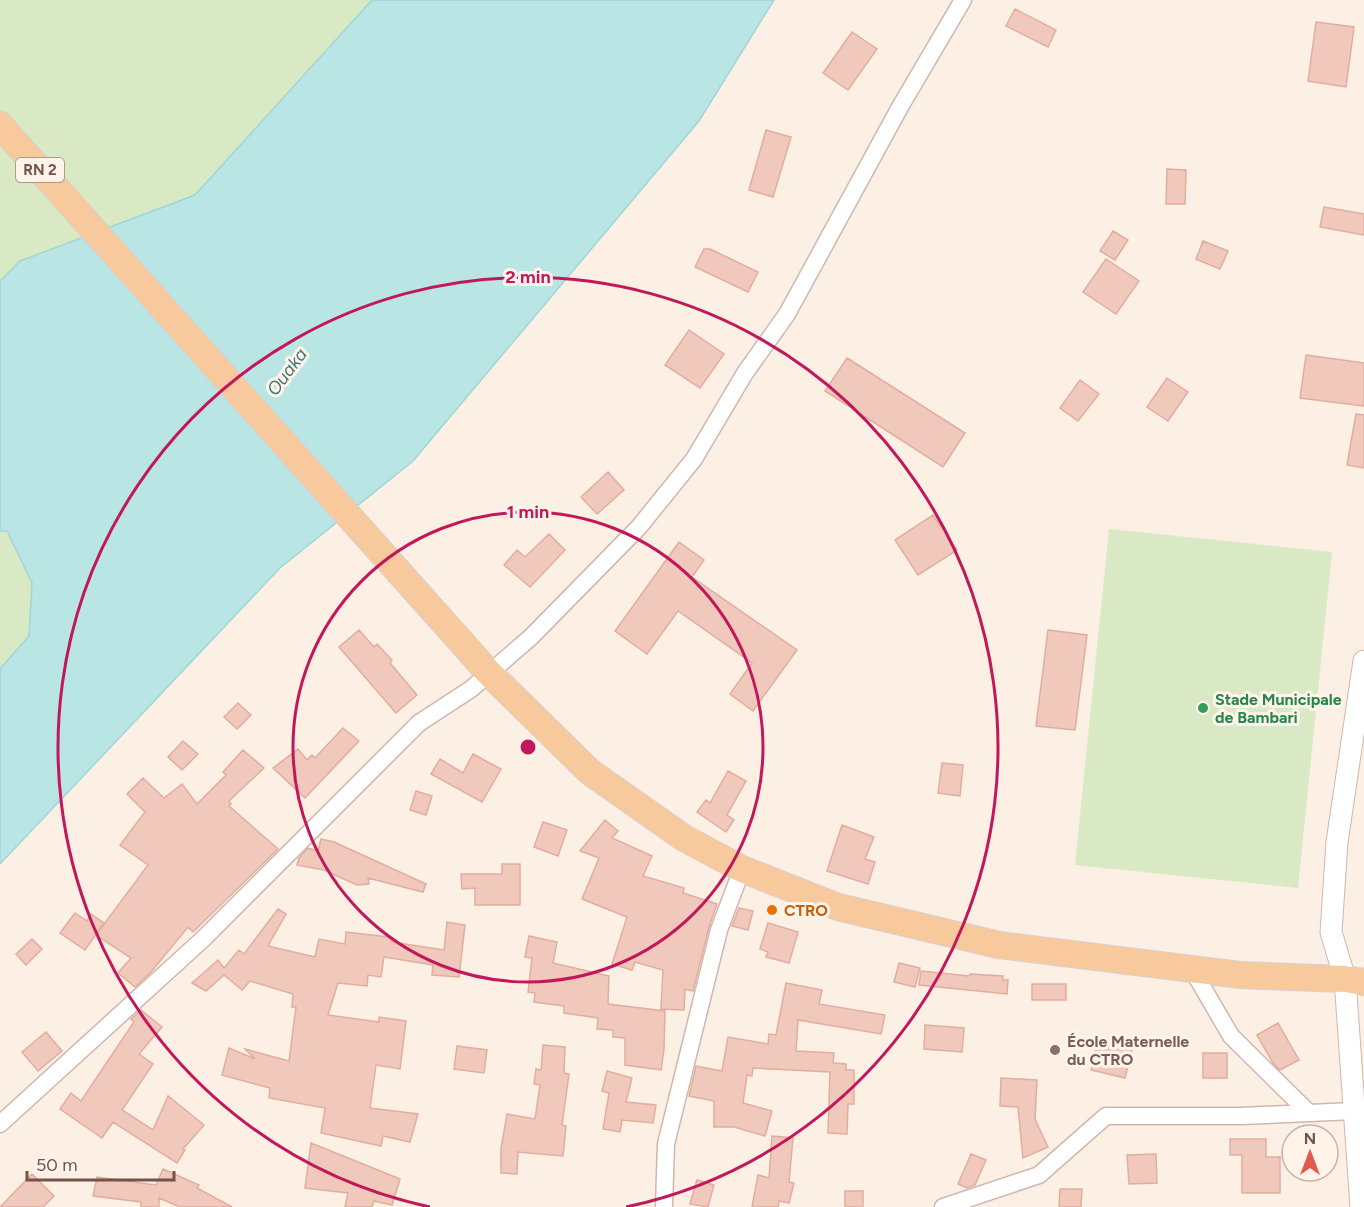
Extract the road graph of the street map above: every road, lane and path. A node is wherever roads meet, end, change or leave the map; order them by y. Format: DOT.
graph roads {
  1 [pos="963,0"];
  2 [pos="0,125"];
  3 [pos="1364,661"];
  4 [pos="488,672"];
  5 [pos="742,869"];
  6 [pos="1192,969"];
  7 [pos="1354,980"];
  8 [pos="1354,1111"];
  9 [pos="1309,1113"];
  10 [pos="0,1124"];
  11 [pos="664,1207"];
  12 [pos="943,1207"];
  13 [pos="1361,1207"];
  1 -- 4 [label="street"];
  2 -- 4 [label="main road, RN 2"];
  3 -- 7 [label="street"];
  4 -- 5 [label="main road, RN 2"];
  4 -- 10 [label="street"];
  5 -- 6 [label="main road, RN 2"];
  5 -- 11 [label="street"];
  6 -- 7 [label="main road, RN 2"];
  6 -- 9 [label="street"];
  7 -- 8 [label="street"];
  8 -- 9 [label="street"];
  8 -- 13 [label="street"];
  9 -- 12 [label="street"];
}
